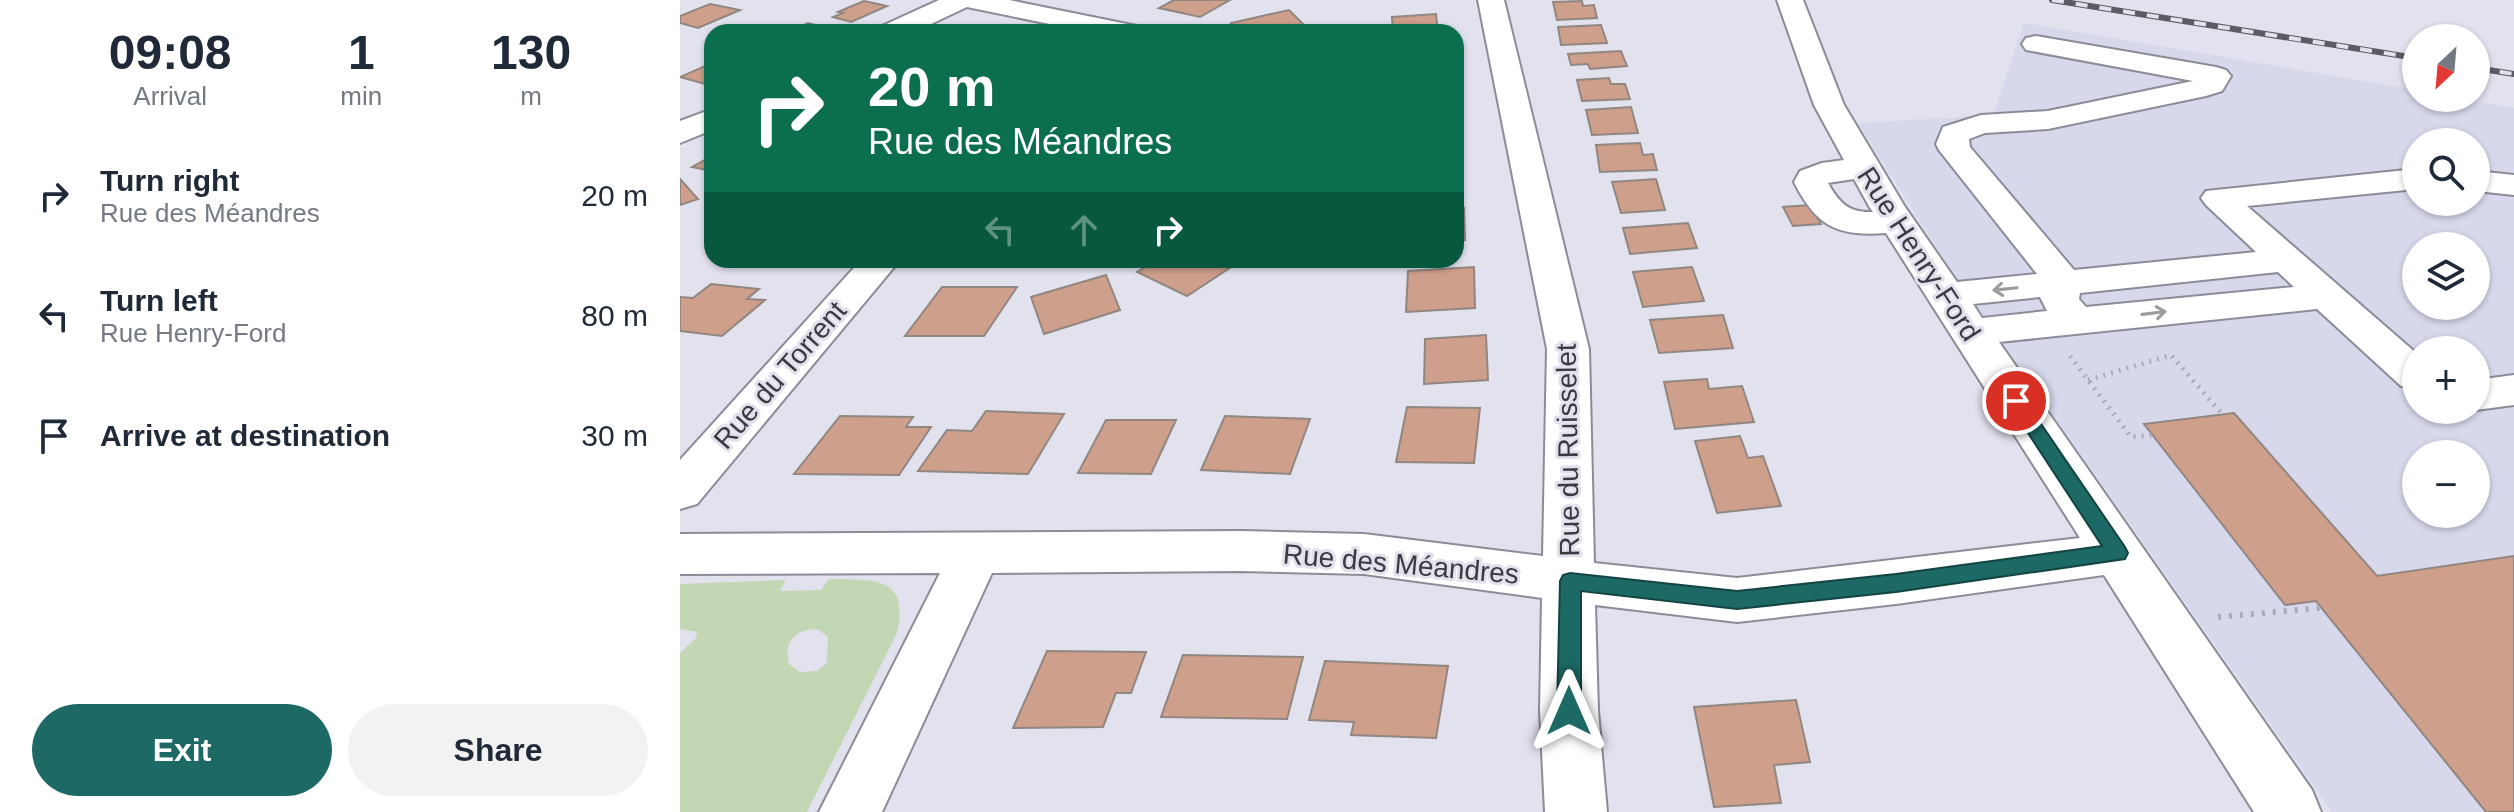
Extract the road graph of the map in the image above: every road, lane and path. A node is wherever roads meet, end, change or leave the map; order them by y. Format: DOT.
graph roads {
  1 [pos="960,0"];
  2 [pos="971,0"];
  3 [pos="1491,0"];
  4 [pos="1790,0"];
  5 [pos="909,24"];
  6 [pos="1088,24"];
  7 [pos="2036,44"];
  8 [pos="704,122"];
  9 [pos="680,133"];
  10 [pos="1863,168"];
  11 [pos="2402,180"];
  12 [pos="2490,182"];
  13 [pos="2514,185"];
  14 [pos="1819,197"];
  15 [pos="1780,200"];
  16 [pos="1896,221"];
  17 [pos="2284,260"];
  18 [pos="874,268"];
  19 [pos="2064,282"];
  20 [pos="1945,295"];
  21 [pos="2325,296"];
  22 [pos="1970,332"];
  23 [pos="2072,338"];
  24 [pos="2402,364"];
  25 [pos="2088,380"];
  26 [pos="2514,390"];
  27 [pos="2490,393"];
  28 [pos="2222,414"];
  29 [pos="2152,435"];
  30 [pos="680,491"];
  31 [pos="976,552"];
  32 [pos="2117,553"];
  33 [pos="680,554"];
  34 [pos="1570,581"];
  35 [pos="2321,608"];
  36 [pos="2213,617"];
  37 [pos="850,812"];
  38 [pos="1576,812"];
  39 [pos="2290,812"];
  1 -- 5 [label="street"];
  2 -- 6 [label="street"];
  3 -- 34 [label="street, Rue du Ruisselet"];
  4 -- 10 [label="street, Rue Henry-Ford"];
  7 -- 19 [label="street"];
  8 -- 9 [label="street"];
  10 -- 14 [label="street"];
  10 -- 16 [label="street, Rue Henry-Ford"];
  11 -- 17 [label="street"];
  12 -- 13 [label="street"];
  14 -- 15 [label="street"];
  14 -- 16 [label="street"];
  16 -- 20 [label="street, Rue Henry-Ford"];
  17 -- 19 [label="street"];
  17 -- 21 [label="street"];
  18 -- 30 [label="street, Rue du Torrent"];
  19 -- 20 [label="street, one-way"];
  19 -- 23 [label="street"];
  20 -- 22 [label="street, Rue Henry-Ford"];
  23 -- 21 [label="street, one-way"];
  21 -- 24 [label="street"];
  22 -- 23 [label="street"];
  22 -- 32 [label="street, Rue Henry-Ford"];
  23 -- 25 [label="path"];
  25 -- 28 [label="path"];
  25 -- 29 [label="path"];
  26 -- 27 [label="street"];
  31 -- 33 [label="street, Rue des Méandres"];
  31 -- 34 [label="street, Rue des Méandres"];
  31 -- 37 [label="street"];
  32 -- 34 [label="street, Rue des Méandres"];
  32 -- 39 [label="street, Rue Henry-Ford"];
  34 -- 38 [label="street, Rue du Ruisselet"];
  35 -- 36 [label="path"];
}
